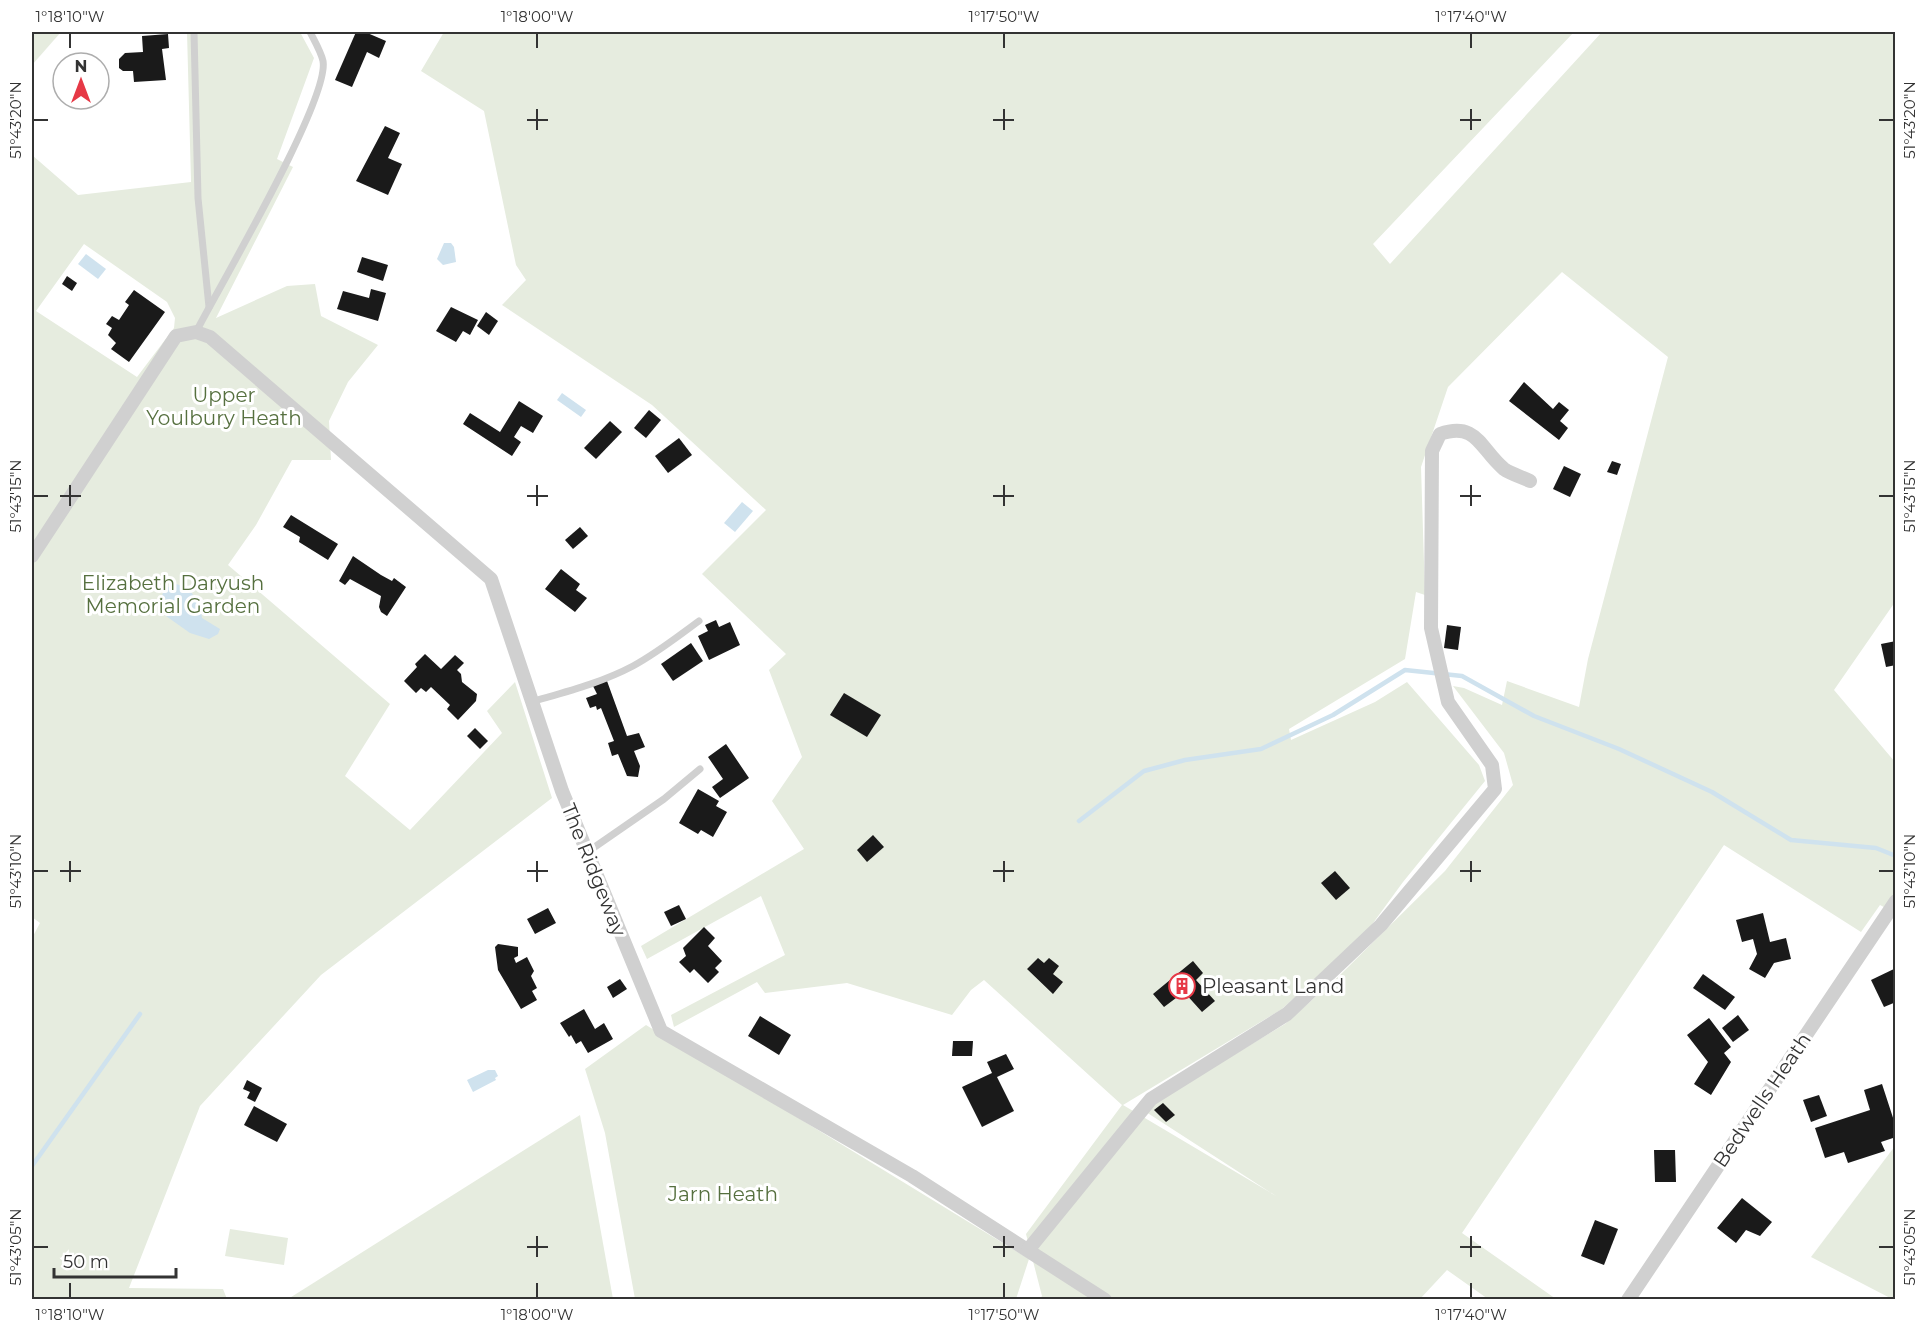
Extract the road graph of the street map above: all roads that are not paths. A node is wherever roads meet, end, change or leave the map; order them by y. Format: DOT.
graph roads {
  1 [pos="194,32"];
  2 [pos="310,32"];
  3 [pos="209,307"];
  4 [pos="196,332"];
  5 [pos="1530,481"];
  6 [pos="32,556"];
  7 [pos="699,621"];
  8 [pos="531,702"];
  9 [pos="700,769"];
  10 [pos="586,853"];
  11 [pos="1896,901"];
  12 [pos="1028,1250"];
  13 [pos="1105,1299"];
  14 [pos="1628,1299"];
  1 -- 3 [label="lane"];
  2 -- 3 [label="lane"];
  3 -- 4 [label="lane"];
  4 -- 6 [label="street"];
  4 -- 8 [label="street, The Ridgeway"];
  5 -- 12 [label="street"];
  7 -- 8 [label="lane"];
  8 -- 10 [label="street, The Ridgeway"];
  9 -- 10 [label="lane"];
  10 -- 12 [label="street, The Ridgeway"];
  11 -- 14 [label="street, Bedwells Heath"];
  12 -- 13 [label="street, The Ridgeway"];
}
